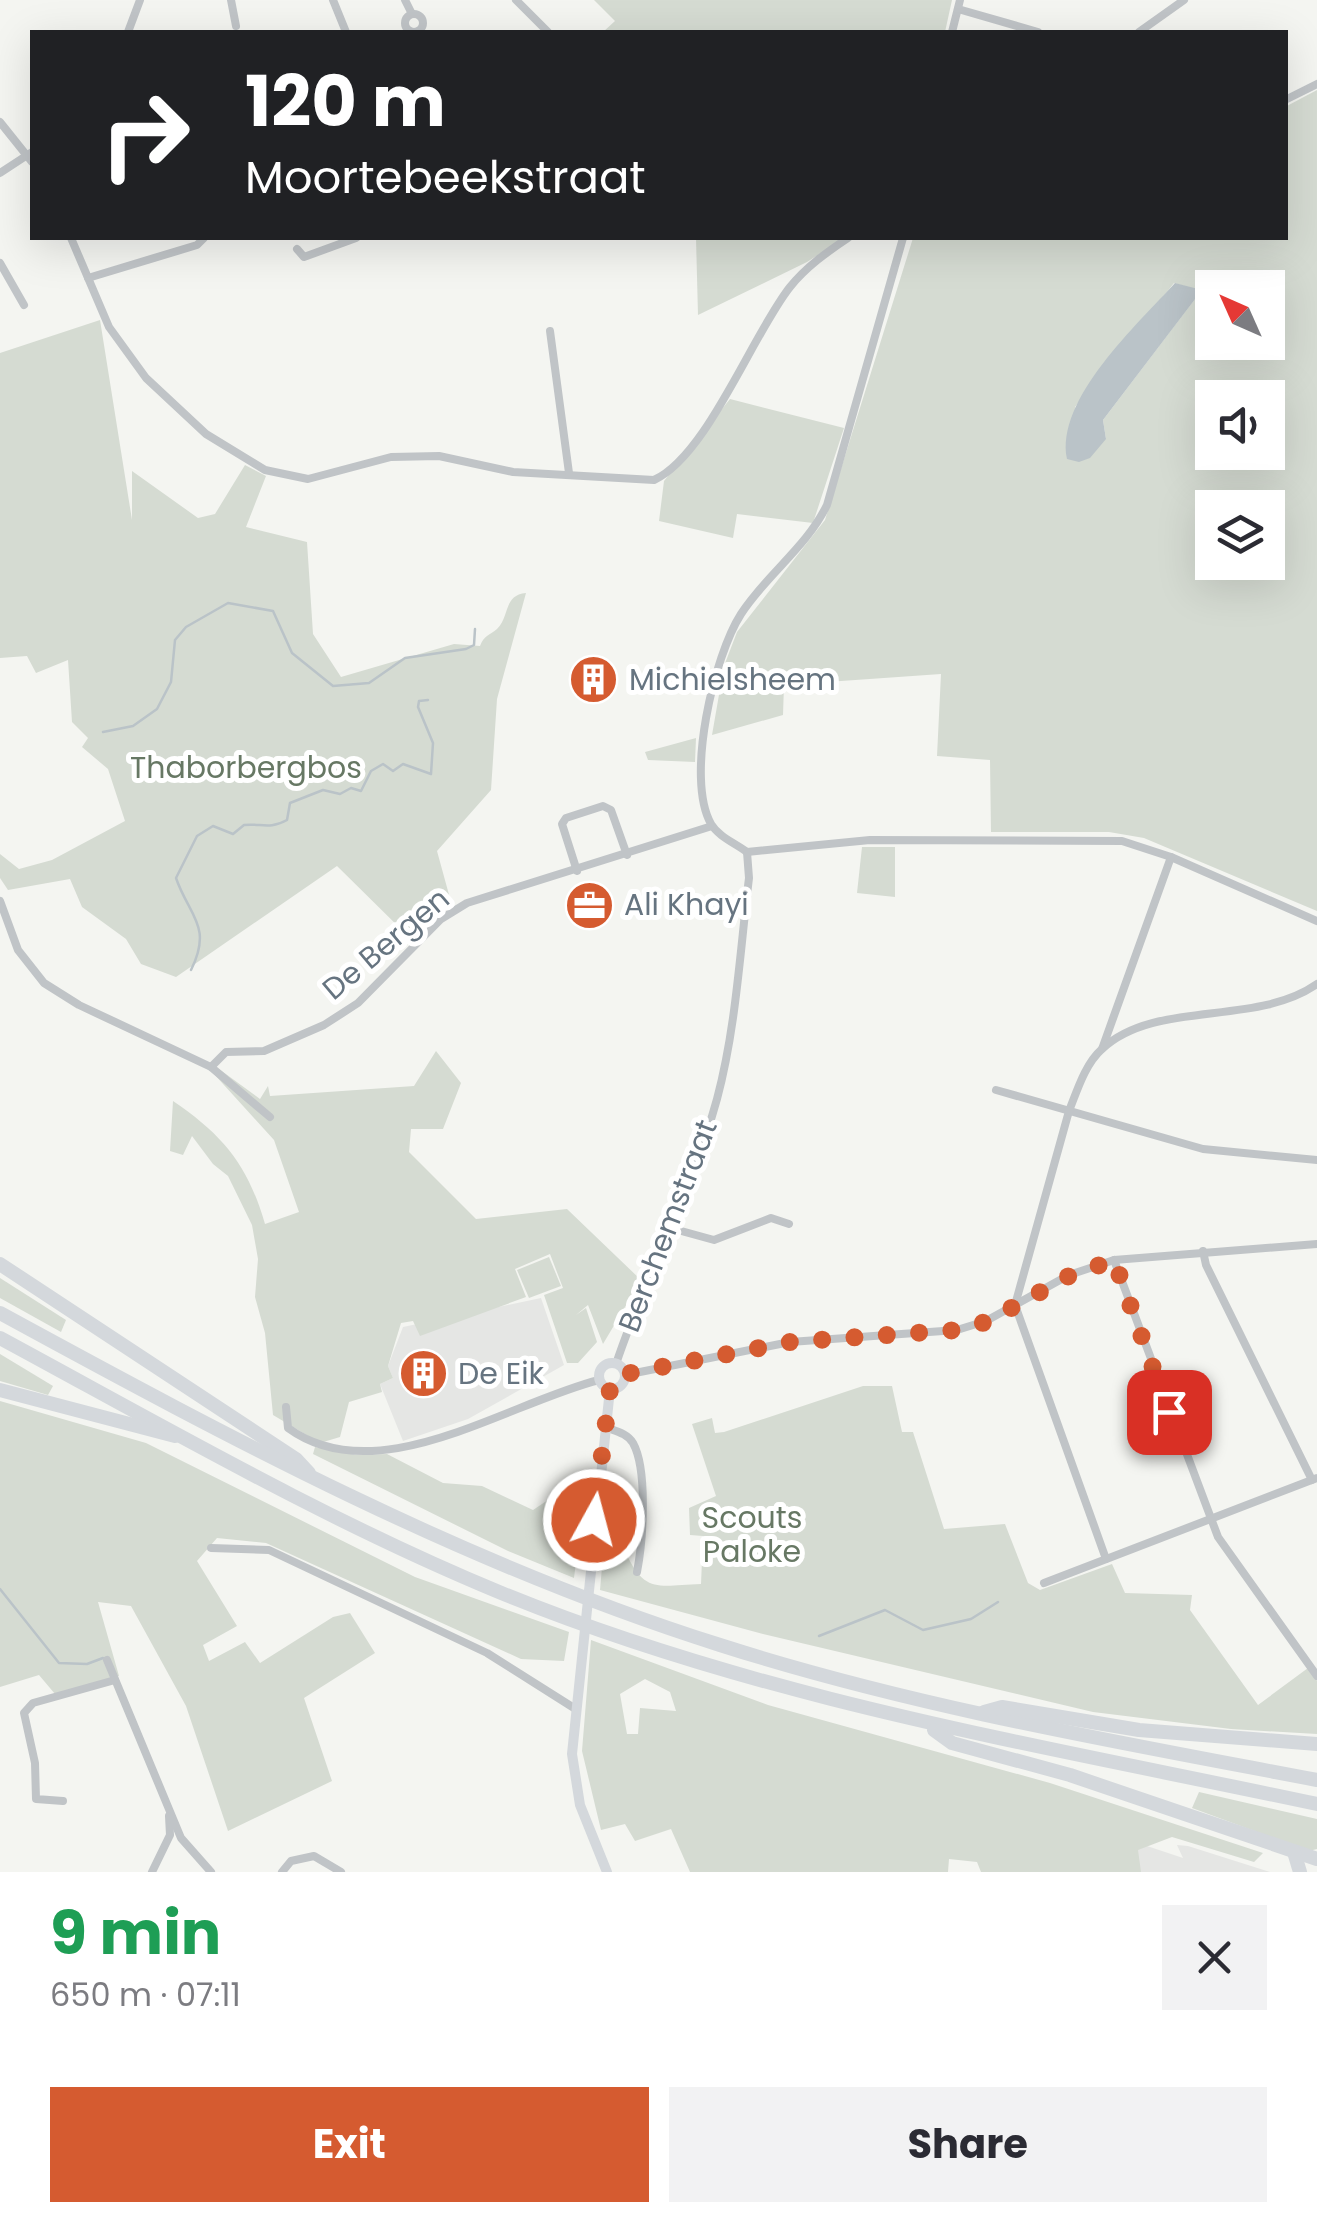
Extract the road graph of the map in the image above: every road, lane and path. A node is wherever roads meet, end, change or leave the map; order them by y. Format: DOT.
graph roads {
  1 [pos="140,0"];
  2 [pos="231,0"];
  3 [pos="333,0"];
  4 [pos="405,0"];
  5 [pos="516,0"];
  6 [pos="1184,0"];
  7 [pos="959,4"];
  8 [pos="412,14"];
  9 [pos="236,26"];
  10 [pos="129,30"];
  11 [pos="345,30"];
  12 [pos="546,30"];
  13 [pos="952,30"];
  14 [pos="1032,30"];
  15 [pos="1142,30"];
  16 [pos="1317,84"];
  17 [pos="1288,98"];
  18 [pos="0,122"];
  19 [pos="30,156"];
  20 [pos="30,158"];
  21 [pos="0,174"];
  22 [pos="71,240"];
  23 [pos="204,240"];
  24 [pos="351,240"];
  25 [pos="846,240"];
  26 [pos="901,240"];
  27 [pos="297,250"];
  28 [pos="0,263"];
  29 [pos="88,278"];
  30 [pos="24,306"];
  31 [pos="550,331"];
  32 [pos="569,474"];
  33 [pos="712,826"];
  34 [pos="748,852"];
  35 [pos="627,856"];
  36 [pos="1171,857"];
  37 [pos="577,871"];
  38 [pos="0,901"];
  39 [pos="1317,922"];
  40 [pos="1317,984"];
  41 [pos="1102,1049"];
  42 [pos="210,1068"];
  43 [pos="996,1090"];
  44 [pos="1069,1111"];
  45 [pos="270,1117"];
  46 [pos="1317,1160"];
  47 [pos="789,1224"];
  48 [pos="674,1229"];
  49 [pos="1317,1244"];
  50 [pos="1204,1252"];
  51 [pos="1114,1260"];
  52 [pos="0,1264"];
  53 [pos="1015,1305"];
  54 [pos="0,1313"];
  55 [pos="0,1338"];
  56 [pos="616,1364"];
  57 [pos="625,1374"];
  58 [pos="599,1380"];
  59 [pos="610,1389"];
  60 [pos="0,1390"];
  61 [pos="286,1407"];
  62 [pos="605,1427"];
  63 [pos="186,1437"];
  64 [pos="1314,1479"];
  65 [pos="316,1481"];
  66 [pos="1209,1519"];
  67 [pos="211,1548"];
  68 [pos="1106,1560"];
  69 [pos="637,1572"];
  70 [pos="1044,1582"];
  71 [pos="107,1660"];
  72 [pos="1317,1676"];
  73 [pos="115,1680"];
  74 [pos="574,1708"];
  75 [pos="978,1714"];
  76 [pos="929,1726"];
  77 [pos="1317,1744"];
  78 [pos="1317,1780"];
  79 [pos="1282,1796"];
  80 [pos="63,1801"];
  81 [pos="1317,1804"];
  82 [pos="169,1808"];
  83 [pos="1317,1814"];
  84 [pos="1294,1852"];
  85 [pos="1317,1859"];
  86 [pos="152,1872"];
  87 [pos="211,1872"];
  88 [pos="282,1872"];
  89 [pos="341,1872"];
  90 [pos="607,1872"];
  91 [pos="1300,1872"];
  1 -- 10 [label="street"];
  2 -- 9 [label="street"];
  3 -- 11 [label="street"];
  4 -- 8 [label="street"];
  5 -- 12 [label="street"];
  6 -- 15 [label="street"];
  7 -- 13 [label="street"];
  7 -- 14 [label="street"];
  16 -- 17 [label="street"];
  18 -- 19 [label="street"];
  20 -- 21 [label="street"];
  22 -- 29 [label="street"];
  23 -- 29 [label="street"];
  24 -- 27 [label="street"];
  25 -- 32 [label="street"];
  26 -- 33 [label="street"];
  28 -- 30 [label="street"];
  29 -- 32 [label="street"];
  31 -- 32 [label="street"];
  33 -- 34 [label="street"];
  33 -- 35 [label="street, De Bergen"];
  34 -- 36 [label="street"];
  34 -- 48 [label="street, Berchemstraat"];
  35 -- 37 [label="street, De Bergen"];
  35 -- 37 [label="street"];
  36 -- 39 [label="street"];
  36 -- 41 [label="street"];
  37 -- 42 [label="street, De Bergen"];
  38 -- 42 [label="street"];
  40 -- 41 [label="street"];
  41 -- 44 [label="street"];
  42 -- 45 [label="street"];
  43 -- 44 [label="street"];
  44 -- 46 [label="street"];
  44 -- 53 [label="street"];
  47 -- 48 [label="street"];
  48 -- 56 [label="street, Berchemstraat"];
  49 -- 50 [label="street"];
  50 -- 51 [label="street"];
  50 -- 64 [label="street"];
  51 -- 53 [label="street"];
  51 -- 66 [label="street"];
  52 -- 65 [label="highway"];
  53 -- 57 [label="street"];
  53 -- 68 [label="street"];
  54 -- 65 [label="highway"];
  55 -- 63 [label="highway"];
  56 -- 57 [label="street, Berchemstraat"];
  56 -- 58 [label="street, Berchemstraat"];
  57 -- 59 [label="street, Berchemstraat"];
  58 -- 59 [label="street"];
  58 -- 61 [label="street"];
  59 -- 62 [label="street"];
  60 -- 63 [label="highway"];
  62 -- 69 [label="street"];
  62 -- 74 [label="street"];
  63 -- 76 [label="highway"];
  64 -- 66 [label="street"];
  65 -- 75 [label="highway"];
  66 -- 68 [label="street"];
  66 -- 72 [label="street"];
  67 -- 74 [label="street"];
  68 -- 70 [label="street"];
  71 -- 73 [label="street"];
  73 -- 80 [label="street"];
  73 -- 82 [label="street"];
  74 -- 90 [label="street"];
  75 -- 77 [label="highway"];
  75 -- 78 [label="highway"];
  76 -- 79 [label="highway"];
  76 -- 84 [label="highway"];
  79 -- 81 [label="highway"];
  79 -- 83 [label="highway"];
  82 -- 86 [label="street"];
  82 -- 87 [label="street"];
  84 -- 85 [label="highway"];
  84 -- 91 [label="highway"];
  88 -- 89 [label="street"];
}
